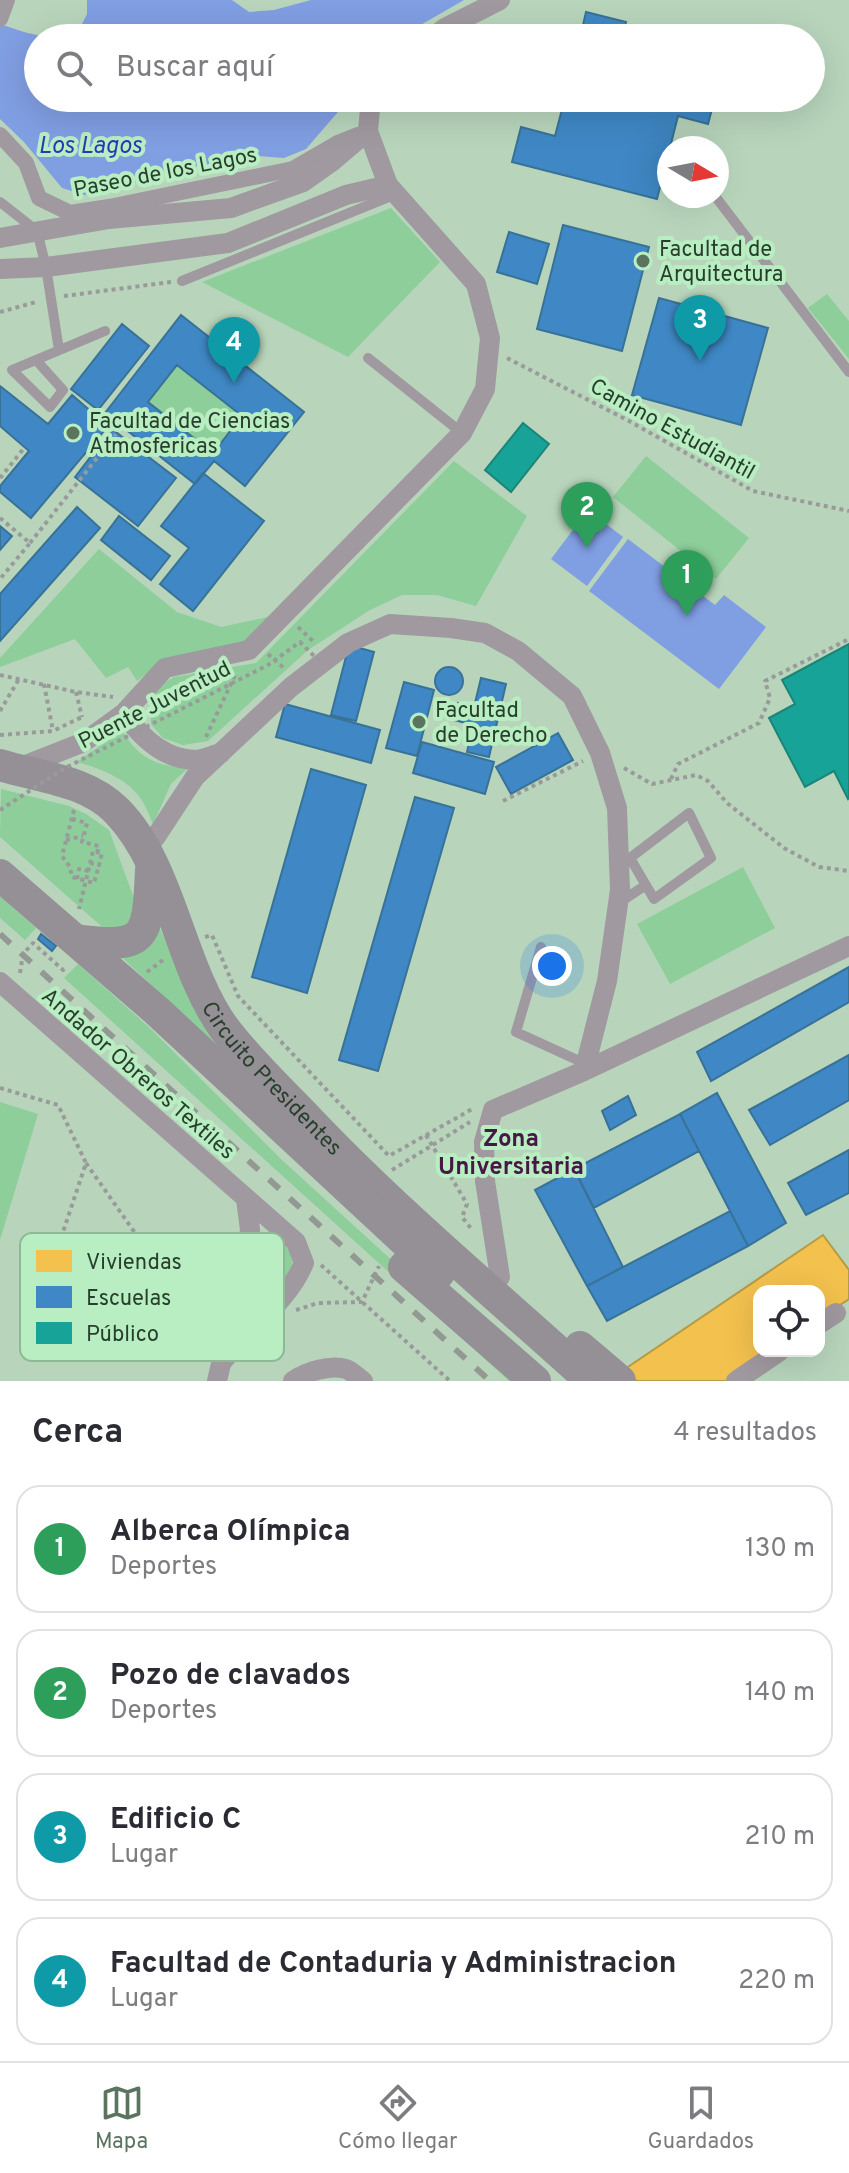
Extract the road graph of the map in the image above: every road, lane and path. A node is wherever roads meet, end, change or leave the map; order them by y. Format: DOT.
graph roads {
  1 [pos="7,0"];
  2 [pos="500,0"];
  3 [pos="0,19"];
  4 [pos="453,24"];
  5 [pos="370,112"];
  6 [pos="368,131"];
  7 [pos="0,135"];
  8 [pos="392,189"];
  9 [pos="0,202"];
  10 [pos="724,208"];
  11 [pos="37,231"];
  12 [pos="0,238"];
  13 [pos="46,267"];
  14 [pos="0,269"];
  15 [pos="182,281"];
  16 [pos="51,298"];
  17 [pos="0,312"];
  18 [pos="105,331"];
  19 [pos="489,349"];
  20 [pos="59,350"];
  21 [pos="368,358"];
  22 [pos="36,360"];
  23 [pos="849,372"];
  24 [pos="462,433"];
  25 [pos="116,434"];
  26 [pos="25,447"];
  27 [pos="0,478"];
  28 [pos="849,511"];
  29 [pos="0,518"];
  30 [pos="30,543"];
  31 [pos="0,579"];
  32 [pos="284,615"];
  33 [pos="849,639"];
  34 [pos="252,646"];
  35 [pos="326,659"];
  36 [pos="0,675"];
  37 [pos="19,679"];
  38 [pos="301,680"];
  39 [pos="44,684"];
  40 [pos="76,692"];
  41 [pos="109,696"];
  42 [pos="100,703"];
  43 [pos="130,706"];
  44 [pos="91,710"];
  45 [pos="0,711"];
  46 [pos="82,717"];
  47 [pos="53,731"];
  48 [pos="0,735"];
  49 [pos="221,753"];
  50 [pos="600,753"];
  51 [pos="196,760"];
  52 [pos="5,770"];
  53 [pos="606,774"];
  54 [pos="671,779"];
  55 [pos="503,801"];
  56 [pos="0,810"];
  57 [pos="83,836"];
  58 [pos="66,840"];
  59 [pos="97,852"];
  60 [pos="145,853"];
  61 [pos="90,863"];
  62 [pos="99,865"];
  63 [pos="89,871"];
  64 [pos="849,871"];
  65 [pos="0,875"];
  66 [pos="77,879"];
  67 [pos="87,881"];
  68 [pos="646,885"];
  69 [pos="84,896"];
  70 [pos="618,903"];
  71 [pos="198,940"];
  72 [pos="849,946"];
  73 [pos="541,947"];
  74 [pos="75,950"];
  75 [pos="23,954"];
  76 [pos="0,982"];
  77 [pos="128,986"];
  78 [pos="203,989"];
  79 [pos="157,1011"];
  80 [pos="585,1067"];
  81 [pos="0,1088"];
  82 [pos="485,1102"];
  83 [pos="455,1119"];
  84 [pos="460,1128"];
  85 [pos="426,1135"];
  86 [pos="449,1135"];
  87 [pos="433,1146"];
  88 [pos="86,1163"];
  89 [pos="386,1173"];
  90 [pos="246,1199"];
  91 [pos="467,1204"];
  92 [pos="63,1233"];
  93 [pos="135,1233"];
  94 [pos="250,1233"];
  95 [pos="296,1242"];
  96 [pos="379,1265"];
  97 [pos="500,1277"];
  98 [pos="284,1294"];
  99 [pos="362,1302"];
  100 [pos="294,1311"];
  101 [pos="771,1357"];
  102 [pos="293,1381"];
  103 [pos="363,1381"];
  104 [pos="450,1381"];
  105 [pos="535,1381"];
  106 [pos="561,1381"];
  107 [pos="591,1381"];
  108 [pos="620,1381"];
  109 [pos="736,1381"];
  1 -- 3 [label="street"];
  2 -- 4 [label="street"];
  5 -- 6 [label="street"];
  6 -- 7 [label="street, Paseo de los Lagos"];
  6 -- 8 [label="street"];
  6 -- 11 [label="street"];
  8 -- 13 [label="street"];
  8 -- 15 [label="lane"];
  8 -- 19 [label="street"];
  9 -- 11 [label="lane"];
  10 -- 23 [label="lane"];
  11 -- 12 [label="street"];
  11 -- 13 [label="lane"];
  13 -- 14 [label="street"];
  13 -- 16 [label="lane"];
  15 -- 16 [label="path"];
  16 -- 17 [label="path"];
  16 -- 20 [label="lane"];
  18 -- 20 [label="lane"];
  19 -- 24 [label="street"];
  19 -- 28 [label="path, Camino Estudiantil"];
  20 -- 22 [label="lane"];
  21 -- 24 [label="lane"];
  22 -- 22 [label="lane"];
  24 -- 32 [label="street"];
  25 -- 30 [label="path"];
  26 -- 27 [label="path"];
  29 -- 30 [label="path"];
  30 -- 31 [label="path"];
  32 -- 34 [label="street"];
  32 -- 35 [label="path"];
  33 -- 54 [label="path"];
  34 -- 38 [label="path"];
  34 -- 43 [label="street"];
  34 -- 51 [label="path"];
  35 -- 38 [label="street"];
  35 -- 50 [label="street"];
  35 -- 56 [label="path, Puente Juventud, bridge"];
  36 -- 37 [label="path"];
  37 -- 39 [label="path"];
  37 -- 45 [label="path"];
  38 -- 49 [label="street"];
  39 -- 40 [label="path"];
  39 -- 47 [label="path"];
  40 -- 41 [label="path"];
  40 -- 46 [label="path"];
  41 -- 42 [label="path"];
  41 -- 43 [label="path"];
  43 -- 51 [label="street"];
  43 -- 52 [label="street"];
  44 -- 46 [label="path"];
  46 -- 47 [label="path"];
  47 -- 48 [label="path"];
  49 -- 51 [label="street"];
  49 -- 60 [label="street"];
  50 -- 53 [label="street"];
  50 -- 55 [label="path"];
  52 -- 60 [label="main road, Circuito Presidentes"];
  53 -- 54 [label="path"];
  53 -- 70 [label="street"];
  54 -- 64 [label="path"];
  57 -- 58 [label="path"];
  57 -- 58 [label="path"];
  57 -- 59 [label="path"];
  58 -- 66 [label="path"];
  59 -- 61 [label="path"];
  59 -- 62 [label="path"];
  60 -- 71 [label="main road, Circuito Presidentes"];
  60 -- 74 [label="main road"];
  61 -- 62 [label="path"];
  61 -- 63 [label="path"];
  62 -- 67 [label="path"];
  63 -- 66 [label="path"];
  63 -- 67 [label="path"];
  65 -- 74 [label="main road, Circuito Presidentes"];
  66 -- 67 [label="path"];
  67 -- 69 [label="path"];
  68 -- 68 [label="lane"];
  68 -- 70 [label="lane"];
  70 -- 80 [label="street"];
  71 -- 77 [label="path"];
  71 -- 78 [label="main road, Circuito Presidentes"];
  71 -- 85 [label="path"];
  72 -- 80 [label="street"];
  73 -- 80 [label="lane"];
  74 -- 75 [label="path"];
  74 -- 77 [label="main road, Circuito Presidentes"];
  76 -- 90 [label="street, Andador Obreros Textiles"];
  77 -- 79 [label="main road, Circuito Presidentes"];
  78 -- 89 [label="main road"];
  78 -- 107 [label="main road, Circuito Presidentes"];
  79 -- 105 [label="main road"];
  79 -- 106 [label="main road, Circuito Presidentes"];
  80 -- 97 [label="street"];
  81 -- 88 [label="path"];
  82 -- 83 [label="path"];
  83 -- 84 [label="path"];
  83 -- 85 [label="path"];
  85 -- 87 [label="path"];
  86 -- 87 [label="path"];
  87 -- 89 [label="path"];
  87 -- 91 [label="path"];
  88 -- 92 [label="path"];
  88 -- 93 [label="path"];
  89 -- 97 [label="main road"];
  90 -- 94 [label="street"];
  90 -- 95 [label="street, Andador Obreros Textiles"];
  95 -- 98 [label="street"];
  95 -- 99 [label="path"];
  96 -- 99 [label="path"];
  97 -- 108 [label="main road"];
  99 -- 100 [label="path"];
  99 -- 104 [label="path"];
  101 -- 109 [label="street"];
  102 -- 103 [label="street"];
}
